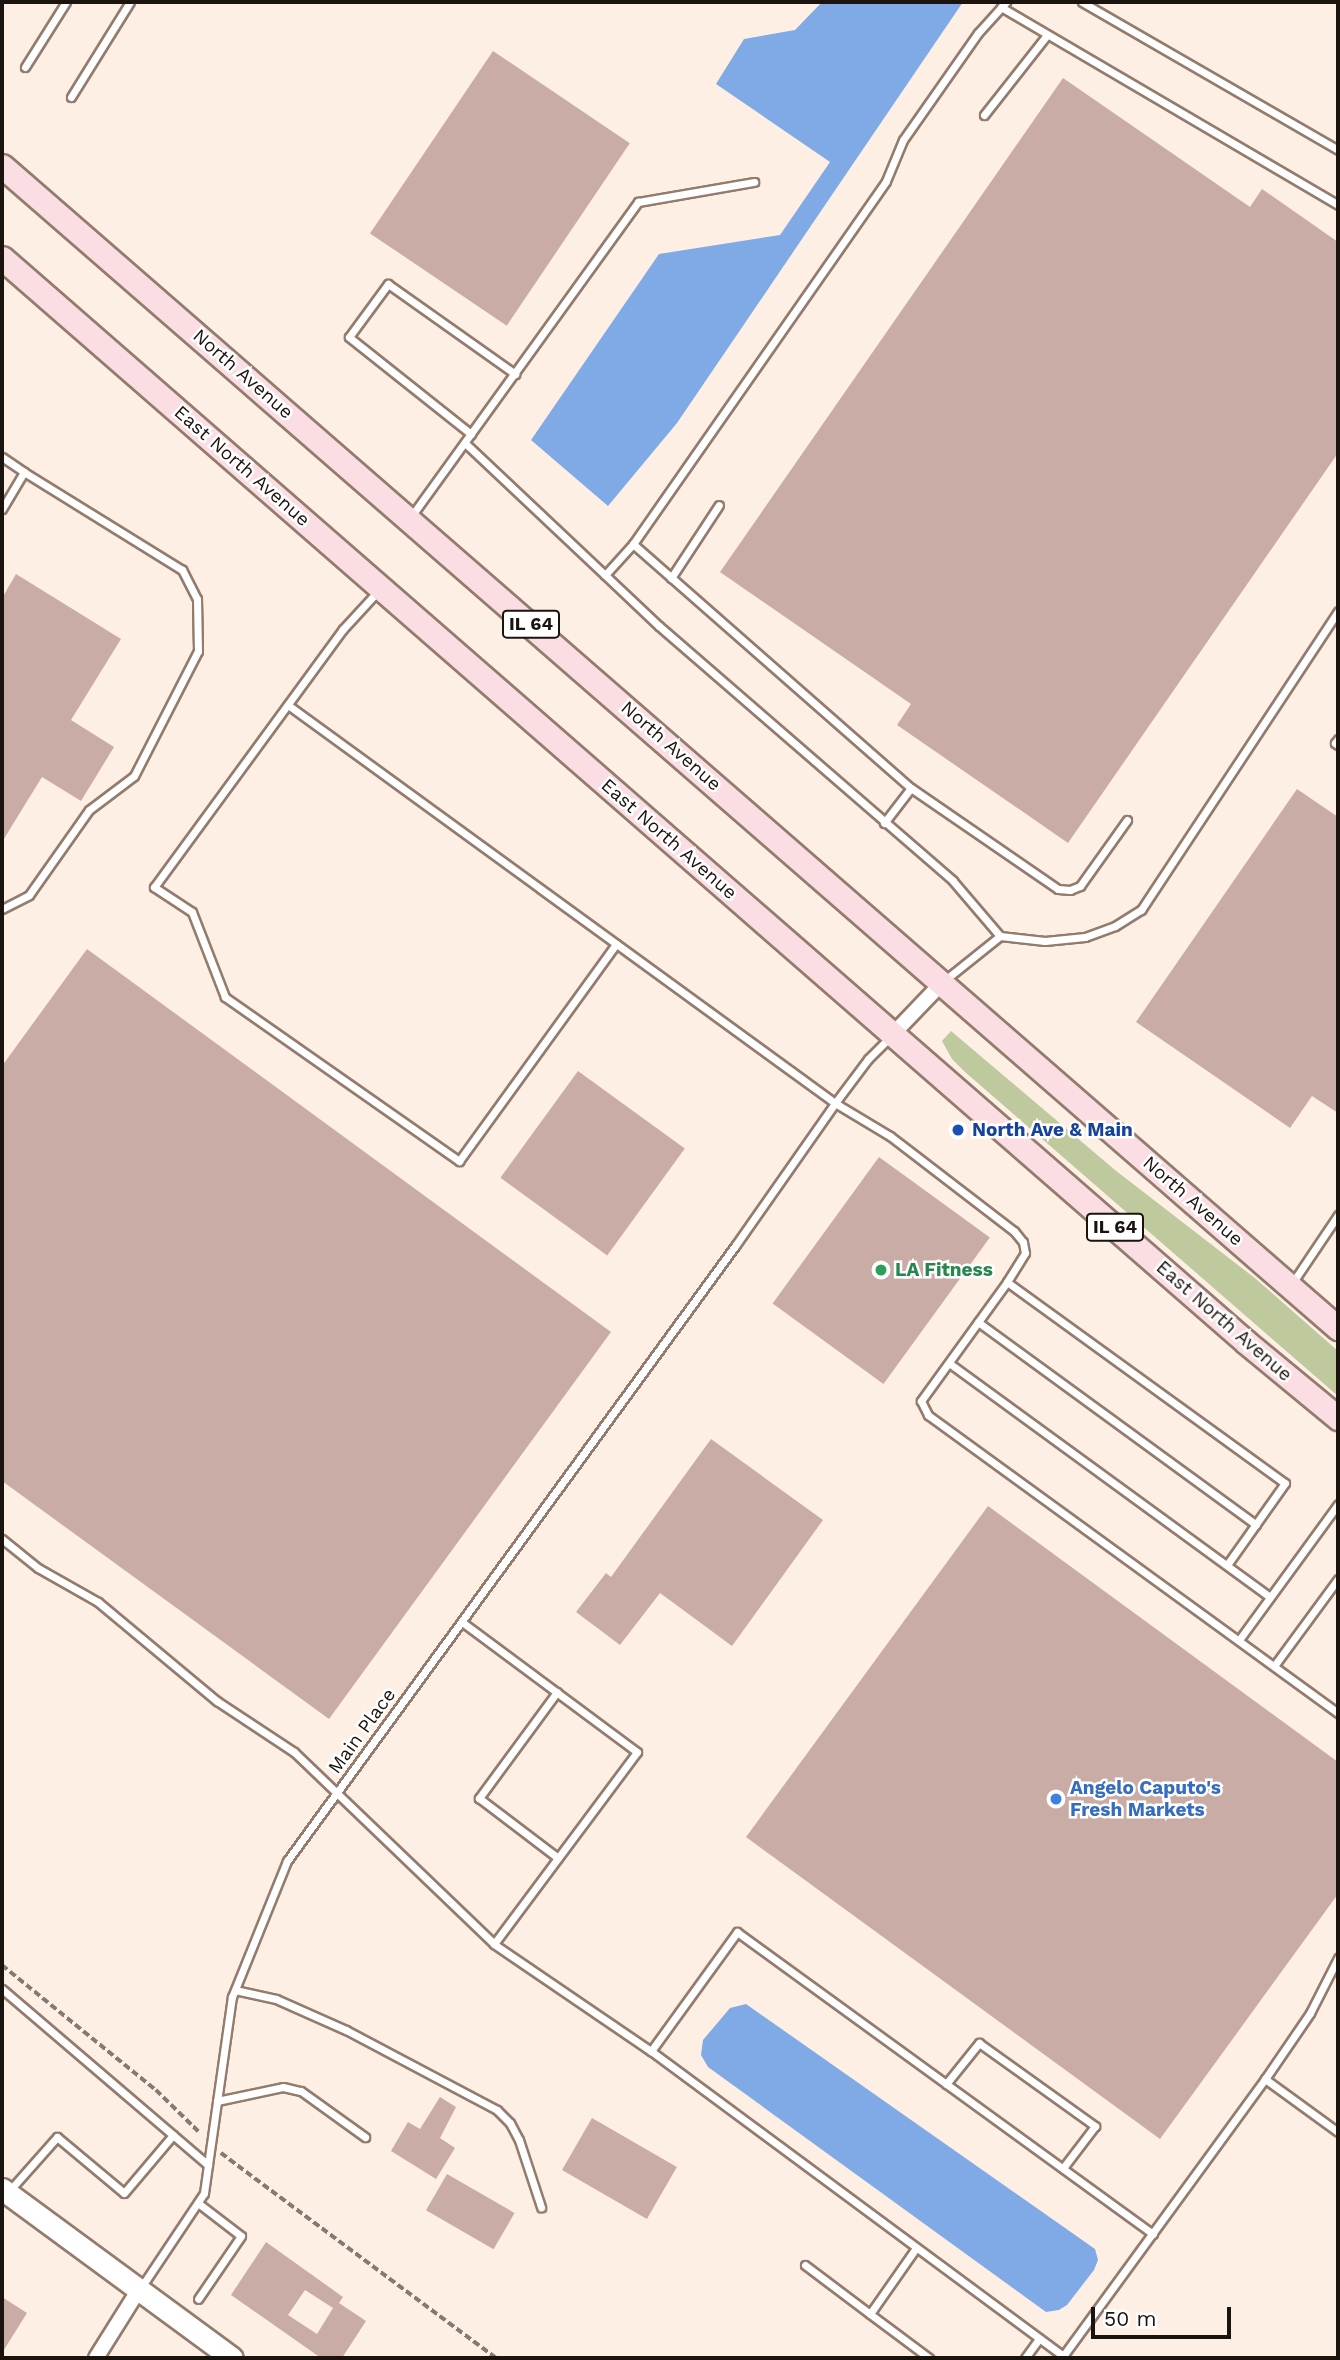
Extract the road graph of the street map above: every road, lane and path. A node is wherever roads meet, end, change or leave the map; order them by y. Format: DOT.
graph roads {
  1 [pos="66,2"];
  2 [pos="130,2"];
  3 [pos="1082,2"];
  4 [pos="1004,5"];
  5 [pos="1047,34"];
  6 [pos="25,67"];
  7 [pos="71,97"];
  8 [pos="984,115"];
  9 [pos="1338,150"];
  10 [pos="2,166"];
  11 [pos="754,182"];
  12 [pos="1338,205"];
  13 [pos="2,258"];
  14 [pos="515,374"];
  15 [pos="471,434"];
  16 [pos="465,443"];
  17 [pos="2,457"];
  18 [pos="24,472"];
  19 [pos="719,505"];
  20 [pos="2,509"];
  21 [pos="410,519"];
  22 [pos="633,544"];
  23 [pos="605,575"];
  24 [pos="671,578"];
  25 [pos="382,587"];
  26 [pos="1338,611"];
  27 [pos="288,705"];
  28 [pos="1338,738"];
  29 [pos="1338,745"];
  30 [pos="911,788"];
  31 [pos="1127,820"];
  32 [pos="884,823"];
  33 [pos="2,909"];
  34 [pos="1000,936"];
  35 [pos="617,944"];
  36 [pos="942,983"];
  37 [pos="894,1033"];
  38 [pos="835,1103"];
  39 [pos="1338,1215"];
  40 [pos="1007,1282"];
  41 [pos="1290,1286"];
  42 [pos="978,1322"];
  43 [pos="1338,1328"];
  44 [pos="949,1363"];
  45 [pos="1338,1418"];
  46 [pos="1338,1504"];
  47 [pos="1255,1525"];
  48 [pos="2,1539"];
  49 [pos="1227,1566"];
  50 [pos="1338,1579"];
  51 [pos="1270,1597"];
  52 [pos="462,1622"];
  53 [pos="1239,1640"];
  54 [pos="1274,1666"];
  55 [pos="557,1692"];
  56 [pos="1338,1713"];
  57 [pos="336,1794"];
  58 [pos="558,1858"];
  59 [pos="494,1944"];
  60 [pos="1338,1958"];
  61 [pos="2,1965"];
  62 [pos="2,1989"];
  63 [pos="235,1990"];
  64 [pos="651,2051"];
  65 [pos="1265,2079"];
  66 [pos="946,2084"];
  67 [pos="217,2101"];
  68 [pos="1338,2132"];
  69 [pos="173,2135"];
  70 [pos="202,2135"];
  71 [pos="365,2137"];
  72 [pos="222,2154"];
  73 [pos="208,2165"];
  74 [pos="1063,2168"];
  75 [pos="4,2191"];
  76 [pos="198,2203"];
  77 [pos="541,2207"];
  78 [pos="1153,2234"];
  79 [pos="916,2248"];
  80 [pos="805,2265"];
  81 [pos="138,2291"];
  82 [pos="198,2299"];
  83 [pos="870,2314"];
  84 [pos="1039,2339"];
  85 [pos="1065,2357"];
  86 [pos="96,2358"];
  87 [pos="232,2358"];
  88 [pos="496,2358"];
  89 [pos="929,2358"];
  90 [pos="1025,2358"];
  1 -- 6 [label="lane"];
  2 -- 7 [label="lane"];
  3 -- 9 [label="lane"];
  4 -- 5 [label="lane"];
  4 -- 22 [label="lane"];
  5 -- 8 [label="lane"];
  5 -- 12 [label="lane"];
  10 -- 21 [label="main road, North Avenue / IL 64"];
  11 -- 14 [label="lane"];
  13 -- 25 [label="main road, East North Avenue / IL 64"];
  14 -- 15 [label="lane"];
  14 -- 15 [label="lane"];
  15 -- 16 [label="lane"];
  16 -- 21 [label="lane"];
  16 -- 23 [label="lane"];
  17 -- 18 [label="lane"];
  18 -- 20 [label="lane"];
  18 -- 33 [label="lane"];
  19 -- 24 [label="lane"];
  21 -- 36 [label="main road, North Avenue / IL 64"];
  22 -- 23 [label="lane"];
  22 -- 24 [label="lane"];
  23 -- 32 [label="lane"];
  24 -- 30 [label="lane"];
  25 -- 27 [label="lane"];
  25 -- 37 [label="main road, East North Avenue / IL 64"];
  26 -- 34 [label="lane"];
  27 -- 35 [label="lane"];
  27 -- 35 [label="lane"];
  28 -- 29 [label="lane"];
  30 -- 31 [label="lane"];
  30 -- 32 [label="lane"];
  32 -- 34 [label="lane"];
  34 -- 36 [label="lane"];
  35 -- 38 [label="lane"];
  36 -- 37 [label="street"];
  36 -- 41 [label="main road, North Avenue / IL 64"];
  37 -- 38 [label="lane, Main Place"];
  37 -- 45 [label="main road, East North Avenue / IL 64"];
  38 -- 40 [label="lane"];
  38 -- 52 [label="lane, Main Place"];
  39 -- 41 [label="lane"];
  40 -- 42 [label="lane"];
  40 -- 47 [label="lane"];
  41 -- 43 [label="main road, North Avenue / IL 64"];
  42 -- 44 [label="lane"];
  42 -- 47 [label="lane"];
  44 -- 49 [label="lane"];
  44 -- 53 [label="lane"];
  46 -- 51 [label="lane"];
  47 -- 49 [label="lane"];
  48 -- 57 [label="lane"];
  49 -- 51 [label="lane"];
  50 -- 54 [label="lane"];
  51 -- 53 [label="lane"];
  52 -- 55 [label="lane"];
  52 -- 57 [label="lane, Main Place"];
  53 -- 54 [label="lane"];
  54 -- 56 [label="lane"];
  55 -- 58 [label="lane"];
  55 -- 58 [label="lane"];
  57 -- 59 [label="lane"];
  57 -- 63 [label="lane, Main Place"];
  58 -- 59 [label="lane"];
  59 -- 64 [label="lane"];
  60 -- 65 [label="lane"];
  61 -- 70 [label="path"];
  62 -- 69 [label="lane"];
  63 -- 67 [label="lane, Main Place"];
  63 -- 77 [label="lane"];
  64 -- 66 [label="lane"];
  64 -- 79 [label="lane"];
  65 -- 68 [label="lane"];
  65 -- 78 [label="lane"];
  66 -- 74 [label="lane"];
  66 -- 74 [label="lane"];
  67 -- 71 [label="lane"];
  67 -- 73 [label="lane, Main Place"];
  69 -- 73 [label="lane"];
  69 -- 75 [label="lane"];
  72 -- 88 [label="path"];
  73 -- 76 [label="lane, Main Place"];
  74 -- 78 [label="lane"];
  75 -- 81 [label="street"];
  76 -- 81 [label="lane, Main Place"];
  76 -- 82 [label="lane"];
  78 -- 85 [label="lane"];
  79 -- 83 [label="lane"];
  79 -- 84 [label="lane"];
  80 -- 83 [label="lane"];
  81 -- 86 [label="street"];
  81 -- 87 [label="street"];
  83 -- 89 [label="lane"];
  84 -- 85 [label="lane"];
  84 -- 90 [label="lane"];
}
